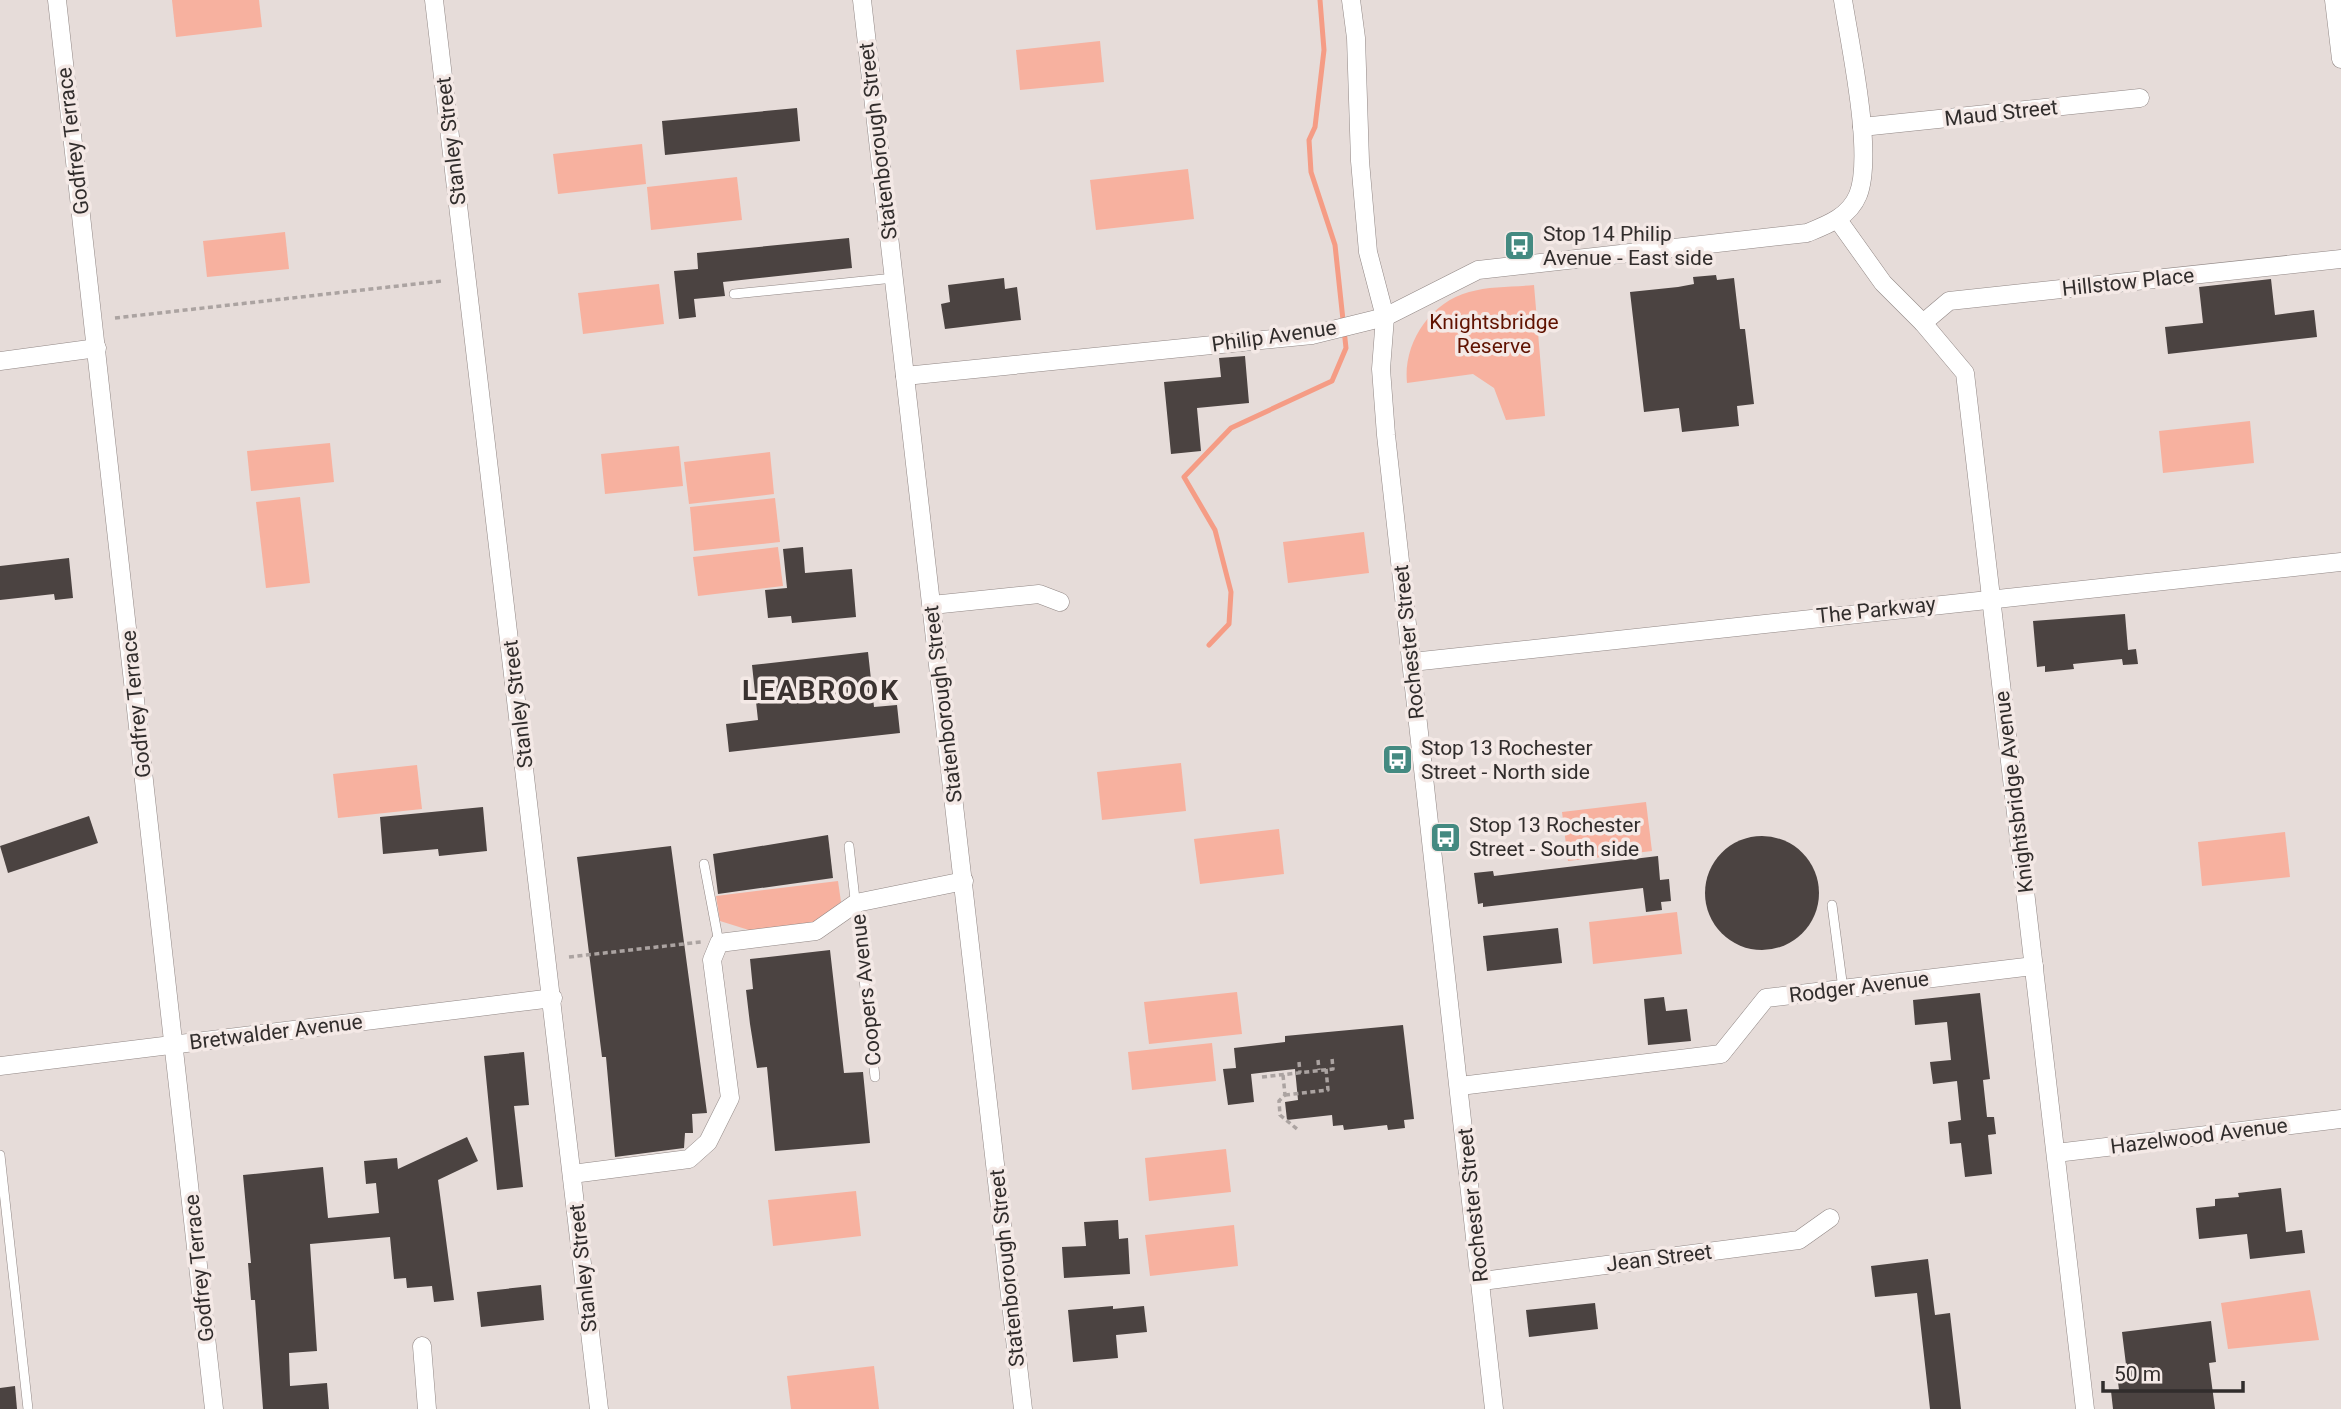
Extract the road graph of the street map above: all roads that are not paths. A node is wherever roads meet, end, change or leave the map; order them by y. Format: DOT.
graph roads {
  1 [pos="57,0"];
  2 [pos="434,0"];
  3 [pos="862,0"];
  4 [pos="1351,0"];
  5 [pos="1843,0"];
  6 [pos="2334,0"];
  7 [pos="2341,59"];
  8 [pos="2140,98"];
  9 [pos="1862,127"];
  10 [pos="1838,220"];
  11 [pos="2341,259"];
  12 [pos="894,278"];
  13 [pos="734,294"];
  14 [pos="1385,317"];
  15 [pos="1923,323"];
  16 [pos="97,348"];
  17 [pos="0,361"];
  18 [pos="905,376"];
  19 [pos="2341,562"];
  20 [pos="1991,598"];
  21 [pos="1060,602"];
  22 [pos="932,605"];
  23 [pos="1412,662"];
  24 [pos="849,846"];
  25 [pos="704,864"];
  26 [pos="964,881"];
  27 [pos="856,903"];
  28 [pos="1832,905"];
  29 [pos="710,943"];
  30 [pos="2034,967"];
  31 [pos="1843,989"];
  32 [pos="552,999"];
  33 [pos="174,1045"];
  34 [pos="0,1066"];
  35 [pos="876,1077"];
  36 [pos="1460,1086"];
  37 [pos="2341,1119"];
  38 [pos="2056,1153"];
  39 [pos="0,1155"];
  40 [pos="572,1174"];
  41 [pos="1830,1218"];
  42 [pos="1482,1281"];
  43 [pos="422,1346"];
  44 [pos="28,1409"];
  45 [pos="214,1409"];
  46 [pos="427,1409"];
  47 [pos="599,1409"];
  48 [pos="1023,1409"];
  49 [pos="1494,1409"];
  50 [pos="2085,1409"];
  1 -- 16 [label="street, Godfrey Terrace"];
  2 -- 32 [label="street, Stanley Street"];
  3 -- 12 [label="street, Statenborough Street"];
  4 -- 14 [label="street, Rochester Street"];
  5 -- 9 [label="street"];
  6 -- 7 [label="street"];
  8 -- 9 [label="street, Maud Street"];
  9 -- 10 [label="street"];
  10 -- 14 [label="street, Philip Avenue"];
  10 -- 15 [label="street, Knightsbridge Avenue"];
  11 -- 15 [label="street, Hillstow Place"];
  12 -- 13 [label="lane"];
  12 -- 18 [label="street, Statenborough Street"];
  14 -- 18 [label="street, Philip Avenue"];
  14 -- 23 [label="street, Rochester Street"];
  15 -- 20 [label="street, Knightsbridge Avenue"];
  16 -- 17 [label="street"];
  16 -- 33 [label="street, Godfrey Terrace"];
  18 -- 22 [label="street, Statenborough Street"];
  19 -- 20 [label="street, The Parkway"];
  20 -- 23 [label="street, The Parkway"];
  20 -- 30 [label="street, Knightsbridge Avenue"];
  21 -- 22 [label="street"];
  22 -- 26 [label="street, Statenborough Street"];
  23 -- 36 [label="street, Rochester Street"];
  24 -- 27 [label="lane, Coopers Avenue"];
  25 -- 29 [label="lane"];
  26 -- 27 [label="street, Coopers Avenue"];
  26 -- 48 [label="street, Statenborough Street"];
  27 -- 29 [label="street, Coopers Avenue"];
  27 -- 35 [label="lane, Coopers Avenue"];
  28 -- 31 [label="lane"];
  29 -- 40 [label="street"];
  30 -- 31 [label="street, Rodger Avenue"];
  30 -- 38 [label="street, Knightsbridge Avenue"];
  31 -- 36 [label="street, Rodger Avenue"];
  32 -- 33 [label="street, Bretwalder Avenue"];
  32 -- 40 [label="street, Stanley Street"];
  33 -- 34 [label="street, Bretwalder Avenue"];
  33 -- 45 [label="street, Godfrey Terrace"];
  36 -- 42 [label="street, Rochester Street"];
  37 -- 38 [label="street, Hazelwood Avenue"];
  38 -- 50 [label="street, Knightsbridge Avenue"];
  39 -- 44 [label="lane"];
  40 -- 47 [label="street, Stanley Street"];
  41 -- 42 [label="street, Jean Street"];
  42 -- 49 [label="street, Rochester Street"];
  43 -- 46 [label="street"];
}
